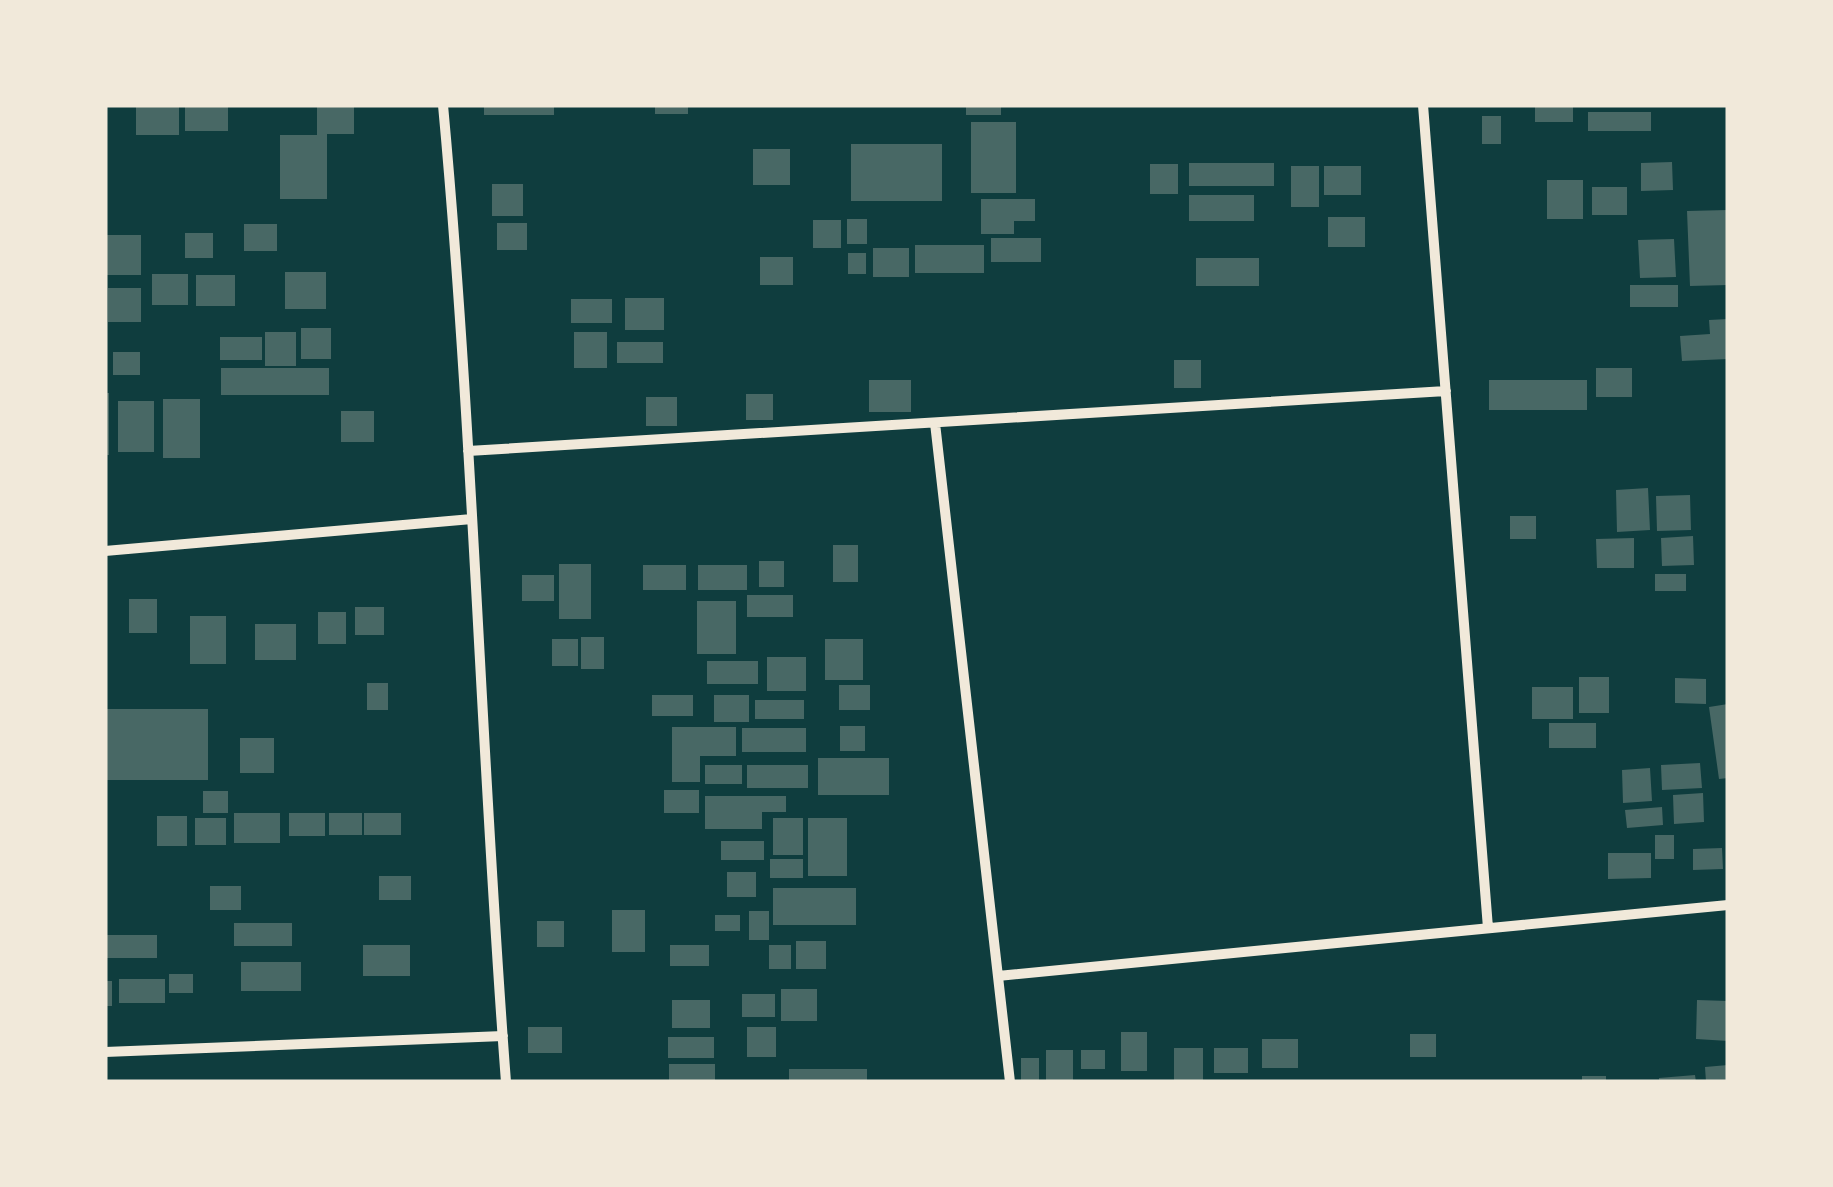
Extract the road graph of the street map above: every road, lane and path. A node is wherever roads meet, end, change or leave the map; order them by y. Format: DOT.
graph roads {
  1 [pos="443,105"];
  2 [pos="1423,105"];
  3 [pos="1446,392"];
  4 [pos="934,423"];
  5 [pos="468,451"];
  6 [pos="472,519"];
  7 [pos="105,552"];
  8 [pos="1728,905"];
  9 [pos="1488,928"];
  10 [pos="998,976"];
  11 [pos="503,1036"];
  12 [pos="105,1052"];
  13 [pos="506,1082"];
  14 [pos="1010,1082"];
  1 -- 5 [label="street"];
  2 -- 3 [label="street"];
  3 -- 4 [label="street"];
  3 -- 9 [label="street"];
  4 -- 5 [label="street"];
  4 -- 10 [label="street"];
  5 -- 6 [label="street"];
  6 -- 7 [label="street"];
  6 -- 11 [label="street"];
  8 -- 9 [label="street"];
  9 -- 10 [label="street"];
  10 -- 14 [label="street"];
  11 -- 12 [label="street"];
  11 -- 13 [label="street"];
}
